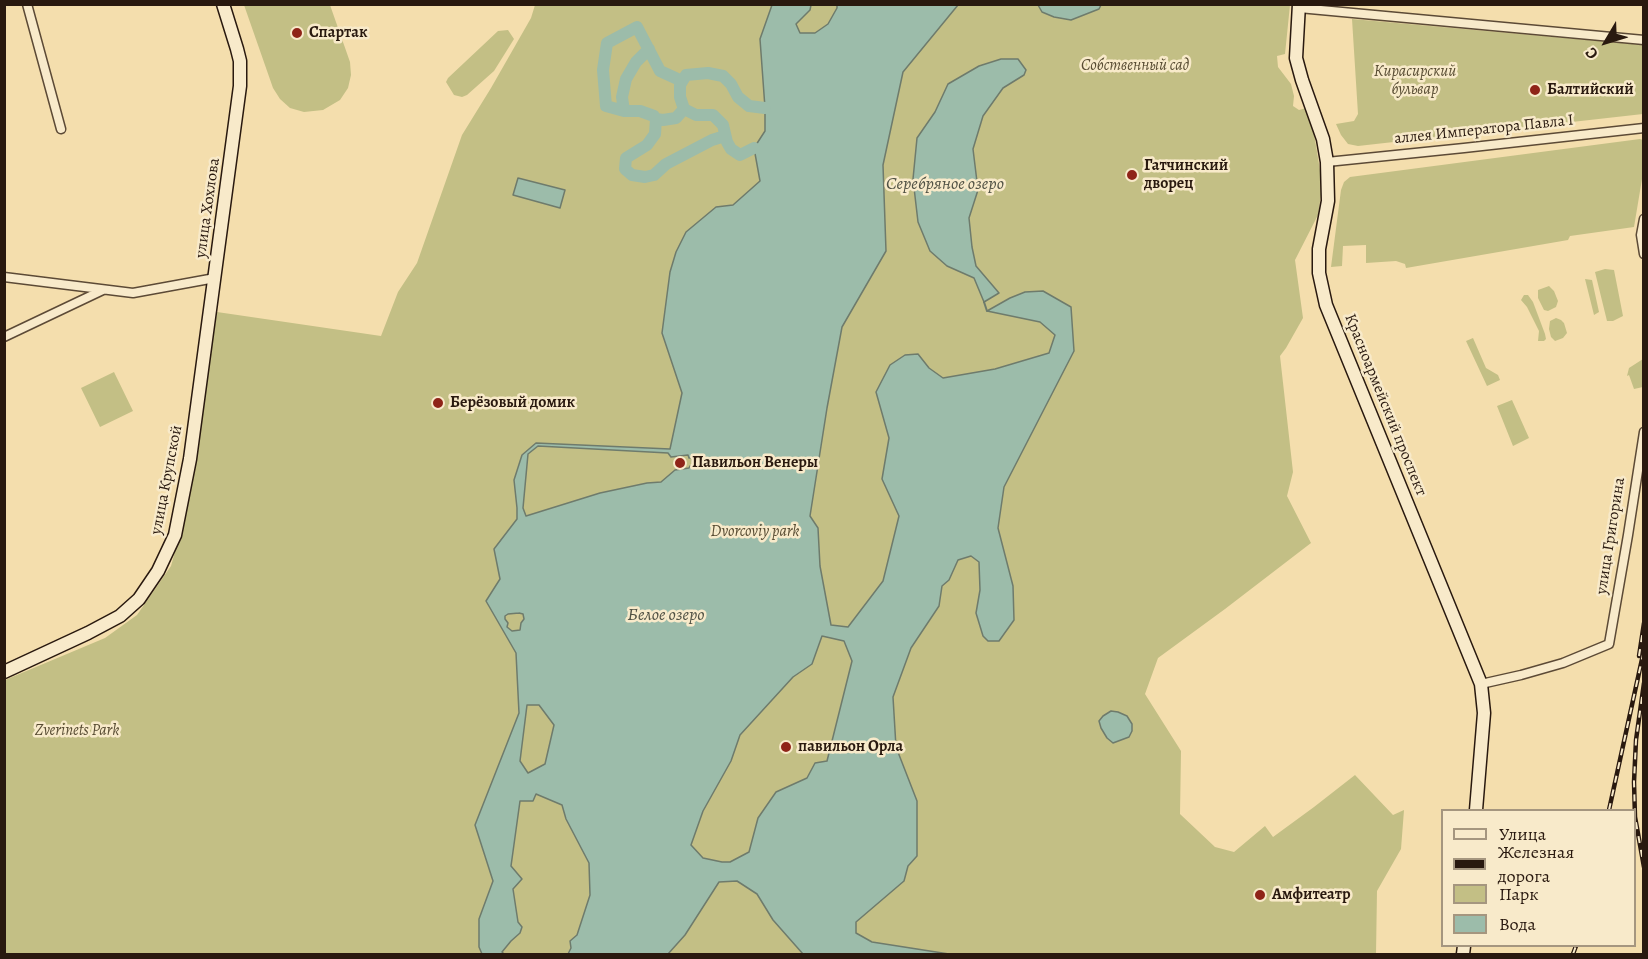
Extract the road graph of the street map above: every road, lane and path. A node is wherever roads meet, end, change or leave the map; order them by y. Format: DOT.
graph roads {
  1 [pos="27,4"];
  2 [pos="224,4"];
  3 [pos="1299,6"];
  4 [pos="1644,40"];
  5 [pos="1644,128"];
  6 [pos="61,129"];
  7 [pos="1327,162"];
  8 [pos="1644,219"];
  9 [pos="1644,254"];
  10 [pos="4,277"];
  11 [pos="215,278"];
  12 [pos="78,286"];
  13 [pos="104,290"];
  14 [pos="79,302"];
  15 [pos="4,337"];
  16 [pos="1644,432"];
  17 [pos="4,672"];
  18 [pos="1481,684"];
  19 [pos="1476,809"];
  1 -- 6 [label="street"];
  2 -- 11 [label="main road, улица Хохлова"];
  3 -- 4 [label="street"];
  3 -- 7 [label="main road, Красноармейский проспект"];
  5 -- 7 [label="street, аллея Императора Павла I"];
  7 -- 18 [label="main road, Красноармейский проспект"];
  8 -- 9 [label="street"];
  10 -- 12 [label="street, улица Хохлова"];
  11 -- 13 [label="street, улица Хохлова"];
  11 -- 17 [label="main road, улица Крупской"];
  12 -- 13 [label="street, улица Хохлова"];
  12 -- 14 [label="street"];
  13 -- 14 [label="street"];
  14 -- 15 [label="street"];
  16 -- 18 [label="street, улица Григорина"];
  18 -- 19 [label="main road, Красноармейский проспект"];
}
